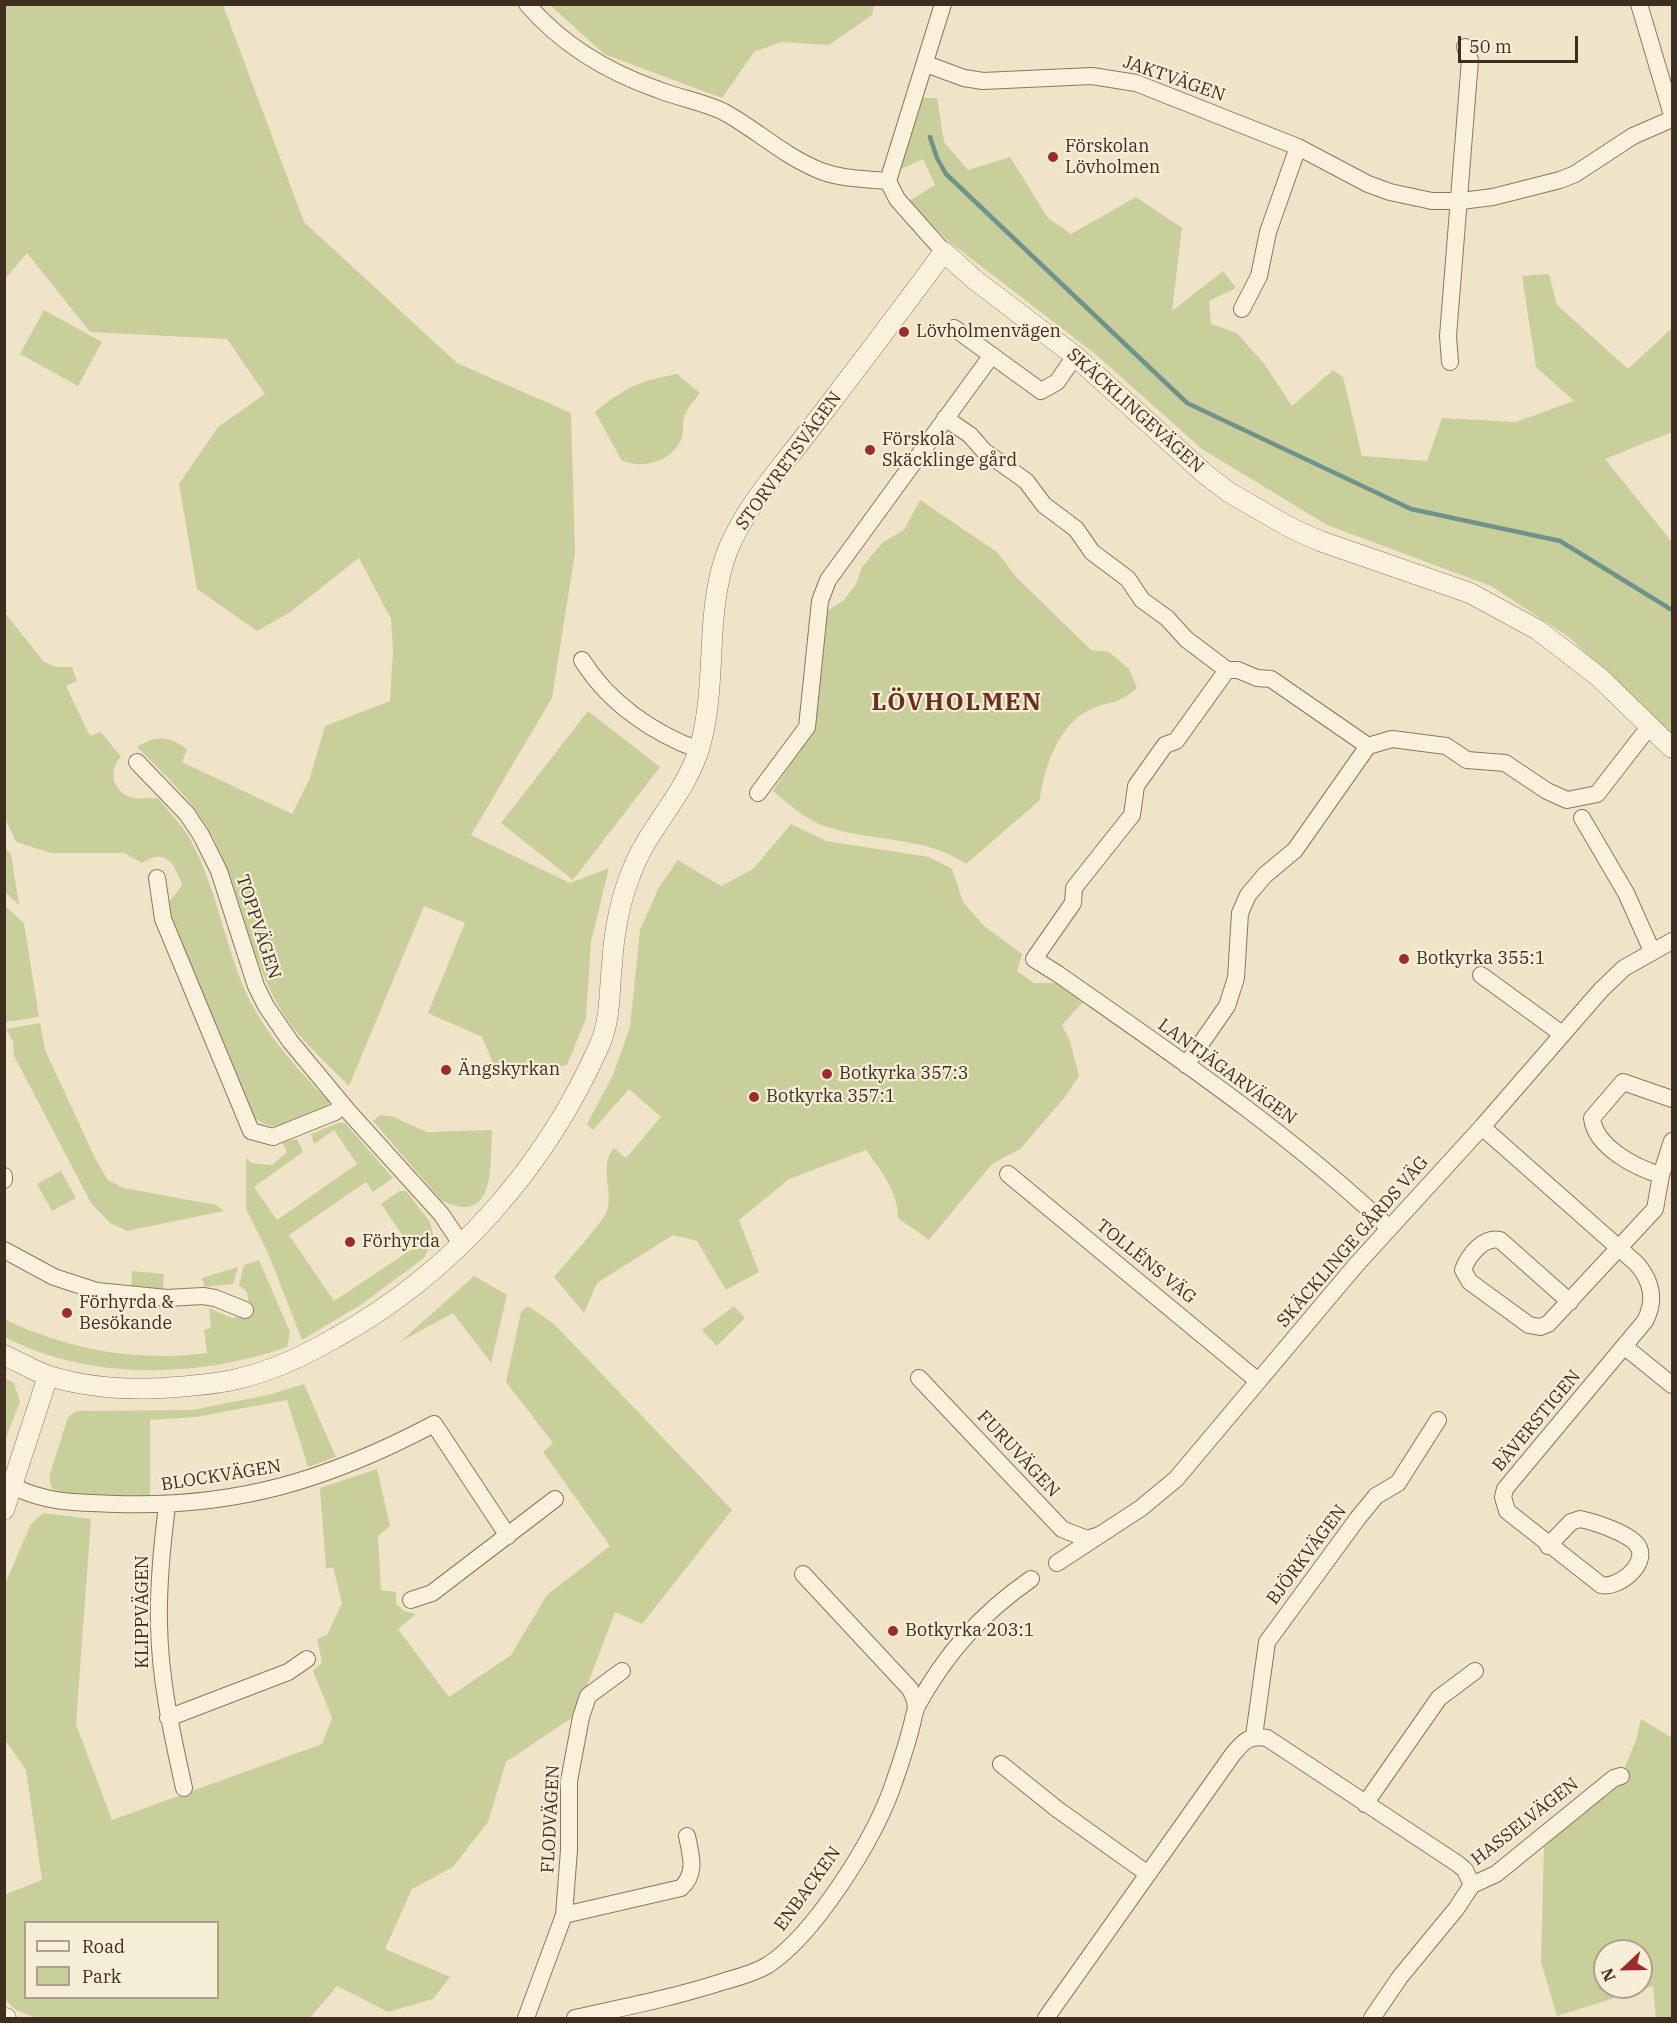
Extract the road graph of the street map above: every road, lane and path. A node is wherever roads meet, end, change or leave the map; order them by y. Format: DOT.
graph roads {
  1 [pos="527,4"];
  2 [pos="943,4"];
  3 [pos="1639,4"];
  4 [pos="1465,47"];
  5 [pos="926,64"];
  6 [pos="1672,117"];
  7 [pos="1298,147"];
  8 [pos="888,181"];
  9 [pos="1461,201"];
  10 [pos="944,252"];
  11 [pos="1242,309"];
  12 [pos="954,328"];
  13 [pos="992,355"];
  14 [pos="1075,356"];
  15 [pos="1450,362"];
  16 [pos="945,418"];
  17 [pos="582,660"];
  18 [pos="1227,670"];
  19 [pos="1649,727"];
  20 [pos="1368,746"];
  21 [pos="1672,748"];
  22 [pos="699,750"];
  23 [pos="137,762"];
  24 [pos="758,793"];
  25 [pos="1582,818"];
  26 [pos="157,878"];
  27 [pos="1672,941"];
  28 [pos="1652,951"];
  29 [pos="1481,975"];
  30 [pos="1562,1034"];
  31 [pos="1186,1065"];
  32 [pos="1672,1099"];
  33 [pos="343,1105"];
  34 [pos="1482,1127"];
  35 [pos="1672,1141"];
  36 [pos="1008,1174"];
  37 [pos="1661,1175"];
  38 [pos="4,1176"];
  39 [pos="4,1180"];
  40 [pos="1389,1228"];
  41 [pos="462,1245"];
  42 [pos="4,1250"];
  43 [pos="1619,1250"];
  44 [pos="1570,1302"];
  45 [pos="245,1310"];
  46 [pos="1624,1347"];
  47 [pos="4,1355"];
  48 [pos="48,1376"];
  49 [pos="919,1378"];
  50 [pos="1258,1381"];
  51 [pos="1672,1385"];
  52 [pos="1438,1420"];
  53 [pos="14,1487"];
  54 [pos="555,1499"];
  55 [pos="167,1506"];
  56 [pos="4,1510"];
  57 [pos="508,1536"];
  58 [pos="1098,1536"];
  59 [pos="1548,1546"];
  60 [pos="1057,1563"];
  61 [pos="803,1574"];
  62 [pos="1031,1579"];
  63 [pos="411,1600"];
  64 [pos="307,1659"];
  65 [pos="622,1671"];
  66 [pos="1474,1671"];
  67 [pos="916,1709"];
  68 [pos="168,1718"];
  69 [pos="1254,1736"];
  70 [pos="1001,1764"];
  71 [pos="1620,1776"];
  72 [pos="184,1788"];
  73 [pos="1365,1804"];
  74 [pos="687,1836"];
  75 [pos="1148,1874"];
  76 [pos="1472,1885"];
  77 [pos="564,1915"];
  78 [pos="526,2019"];
  79 [pos="575,2019"];
  80 [pos="1046,2019"];
  81 [pos="1372,2019"];
  1 -- 8 [label="street"];
  2 -- 5 [label="street"];
  3 -- 6 [label="street"];
  4 -- 9 [label="street"];
  5 -- 7 [label="street, JAKTVÄGEN"];
  5 -- 8 [label="street"];
  6 -- 9 [label="street, JAKTVÄGEN"];
  7 -- 9 [label="street, JAKTVÄGEN"];
  7 -- 11 [label="street"];
  8 -- 10 [label="street, SKÄCKLINGEVÄGEN"];
  9 -- 15 [label="street"];
  10 -- 14 [label="street, SKÄCKLINGEVÄGEN"];
  10 -- 22 [label="street, STORVRETSVÄGEN"];
  12 -- 13 [label="street"];
  13 -- 14 [label="street"];
  13 -- 16 [label="street"];
  14 -- 19 [label="street, SKÄCKLINGEVÄGEN"];
  16 -- 18 [label="street"];
  16 -- 24 [label="street"];
  17 -- 22 [label="street"];
  18 -- 20 [label="street"];
  18 -- 31 [label="street, LANTJÄGARVÄGEN"];
  19 -- 20 [label="street"];
  19 -- 21 [label="street, SKÄCKLINGEVÄGEN"];
  20 -- 31 [label="street"];
  22 -- 41 [label="street, STORVRETSVÄGEN"];
  23 -- 33 [label="street, TOPPVÄGEN"];
  25 -- 28 [label="street"];
  26 -- 33 [label="street"];
  27 -- 28 [label="street, SKÄCKLINGE GÅRDS VÄG"];
  28 -- 30 [label="street, SKÄCKLINGE GÅRDS VÄG"];
  29 -- 30 [label="street"];
  30 -- 34 [label="street, SKÄCKLINGE GÅRDS VÄG"];
  31 -- 40 [label="street, LANTJÄGARVÄGEN"];
  32 -- 37 [label="street"];
  33 -- 41 [label="street, TOPPVÄGEN"];
  34 -- 40 [label="street, SKÄCKLINGE GÅRDS VÄG"];
  34 -- 43 [label="street, BÄVERSTIGEN"];
  35 -- 37 [label="street"];
  36 -- 50 [label="street, TOLLÉNS VÄG"];
  37 -- 43 [label="street"];
  38 -- 39 [label="street"];
  40 -- 50 [label="street, SKÄCKLINGE GÅRDS VÄG"];
  41 -- 48 [label="street, STORVRETSVÄGEN"];
  42 -- 45 [label="street"];
  43 -- 44 [label="street"];
  43 -- 46 [label="street, BÄVERSTIGEN"];
  44 -- 44 [label="street"];
  46 -- 51 [label="street"];
  46 -- 59 [label="street, BÄVERSTIGEN"];
  47 -- 48 [label="street, STORVRETSVÄGEN"];
  48 -- 53 [label="street"];
  49 -- 58 [label="street, FURUVÄGEN"];
  50 -- 58 [label="street, SKÄCKLINGE GÅRDS VÄG"];
  52 -- 69 [label="street, BJÖRKVÄGEN"];
  53 -- 55 [label="street, BLOCKVÄGEN"];
  53 -- 56 [label="street"];
  54 -- 57 [label="street"];
  55 -- 57 [label="street, BLOCKVÄGEN"];
  55 -- 68 [label="street, KLIPPVÄGEN"];
  57 -- 63 [label="street"];
  58 -- 60 [label="street, SKÄCKLINGE GÅRDS VÄG"];
  59 -- 59 [label="street, BÄVERSTIGEN"];
  61 -- 67 [label="street"];
  62 -- 67 [label="street, ENBACKEN"];
  64 -- 68 [label="street"];
  65 -- 77 [label="street, FLODVÄGEN"];
  66 -- 73 [label="street"];
  67 -- 79 [label="street, ENBACKEN"];
  68 -- 72 [label="street, KLIPPVÄGEN"];
  69 -- 73 [label="street"];
  69 -- 75 [label="street"];
  70 -- 75 [label="street"];
  71 -- 76 [label="street, HASSELVÄGEN"];
  73 -- 76 [label="street"];
  74 -- 77 [label="street"];
  75 -- 80 [label="street"];
  76 -- 81 [label="street, HASSELVÄGEN"];
  77 -- 78 [label="street, FLODVÄGEN"];
}
